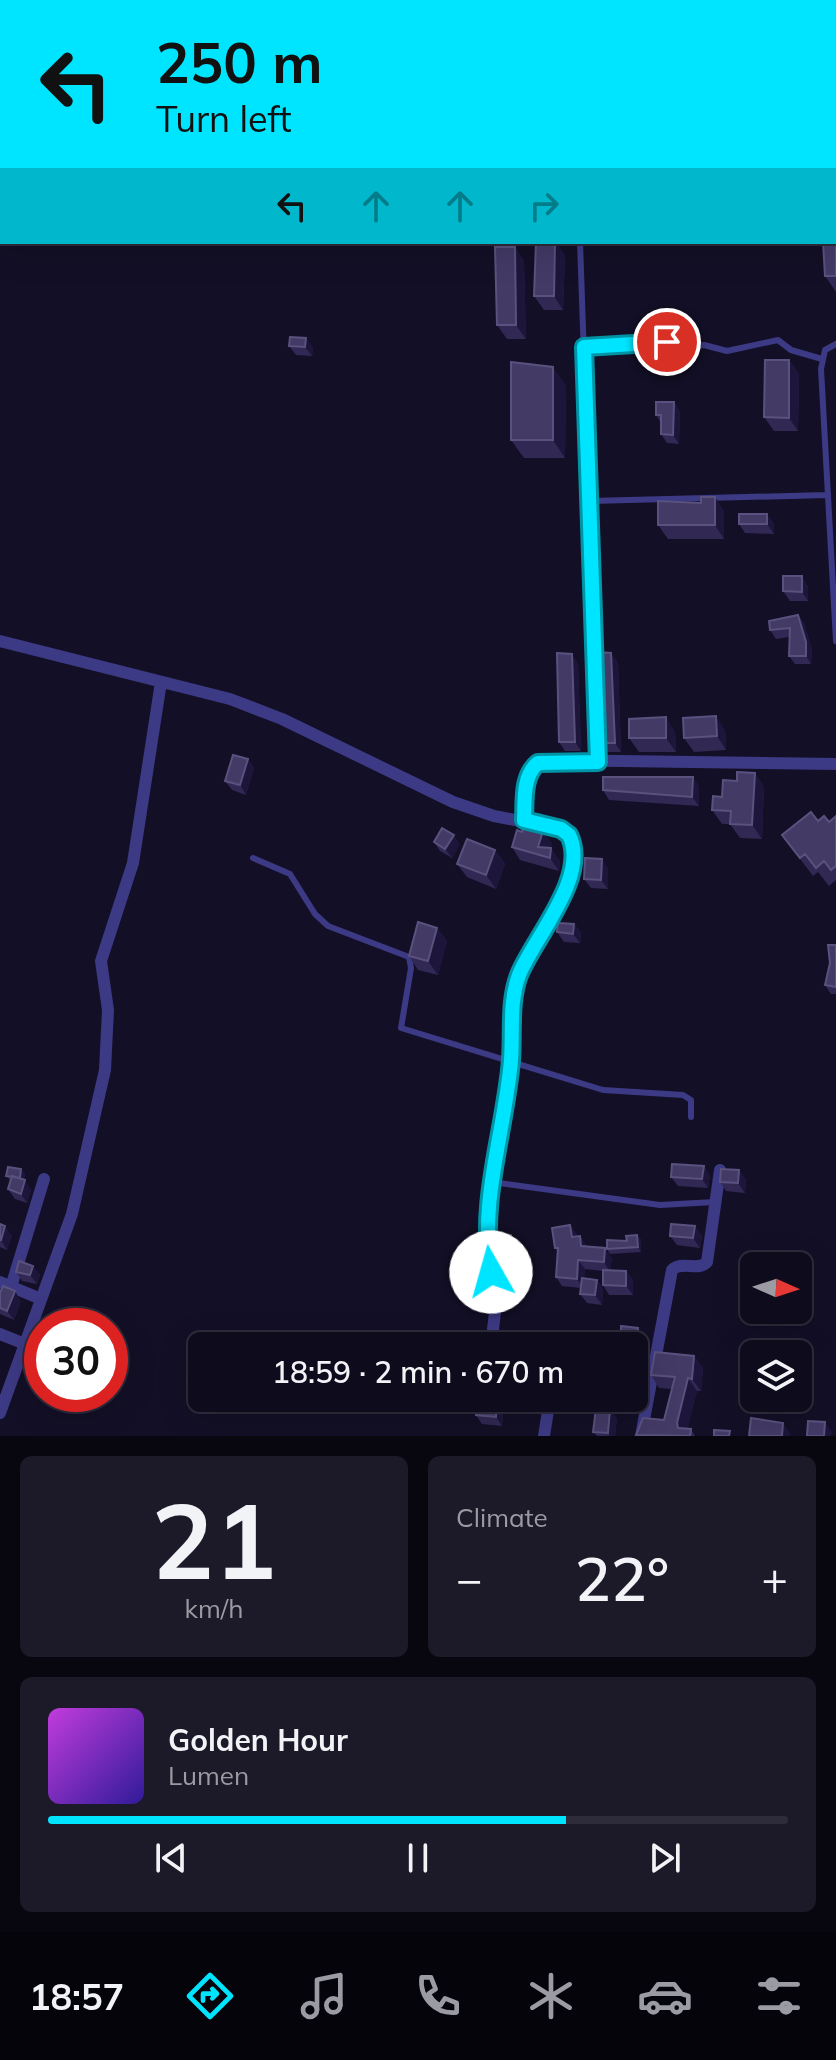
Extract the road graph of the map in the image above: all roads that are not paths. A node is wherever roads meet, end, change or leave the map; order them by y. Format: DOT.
graph roads {
  1 [pos="580,244"];
  2 [pos="836,344"];
  3 [pos="584,347"];
  4 [pos="822,359"];
  5 [pos="826,495"];
  6 [pos="590,501"];
  7 [pos="0,641"];
  8 [pos="836,641"];
  9 [pos="161,682"];
  10 [pos="598,762"];
  11 [pos="836,764"];
  12 [pos="524,820"];
  13 [pos="253,858"];
  14 [pos="511,1061"];
  15 [pos="691,1117"];
  16 [pos="720,1170"];
  17 [pos="44,1179"];
  18 [pos="492,1182"];
  19 [pos="716,1202"];
  20 [pos="6,1284"];
  21 [pos="41,1299"];
  22 [pos="38,1308"];
  23 [pos="493,1332"];
  24 [pos="0,1334"];
  25 [pos="24,1344"];
  26 [pos="24,1347"];
  27 [pos="548,1412"];
  28 [pos="0,1413"];
  29 [pos="544,1436"];
  30 [pos="641,1436"];
  1 -- 3 [label="lane"];
  2 -- 4 [label="lane"];
  3 -- 4 [label="lane"];
  3 -- 6 [label="lane"];
  4 -- 5 [label="lane"];
  5 -- 6 [label="lane"];
  5 -- 8 [label="lane"];
  6 -- 10 [label="lane"];
  7 -- 9 [label="street"];
  9 -- 12 [label="street"];
  9 -- 21 [label="street"];
  10 -- 11 [label="street"];
  10 -- 12 [label="street"];
  12 -- 14 [label="street"];
  13 -- 14 [label="lane"];
  14 -- 15 [label="lane"];
  14 -- 18 [label="street"];
  16 -- 19 [label="street"];
  17 -- 20 [label="street"];
  18 -- 19 [label="lane"];
  18 -- 23 [label="street"];
  19 -- 30 [label="street"];
  20 -- 21 [label="street"];
  21 -- 22 [label="street"];
  24 -- 25 [label="street"];
  26 -- 28 [label="street"];
  27 -- 29 [label="street"];
}
